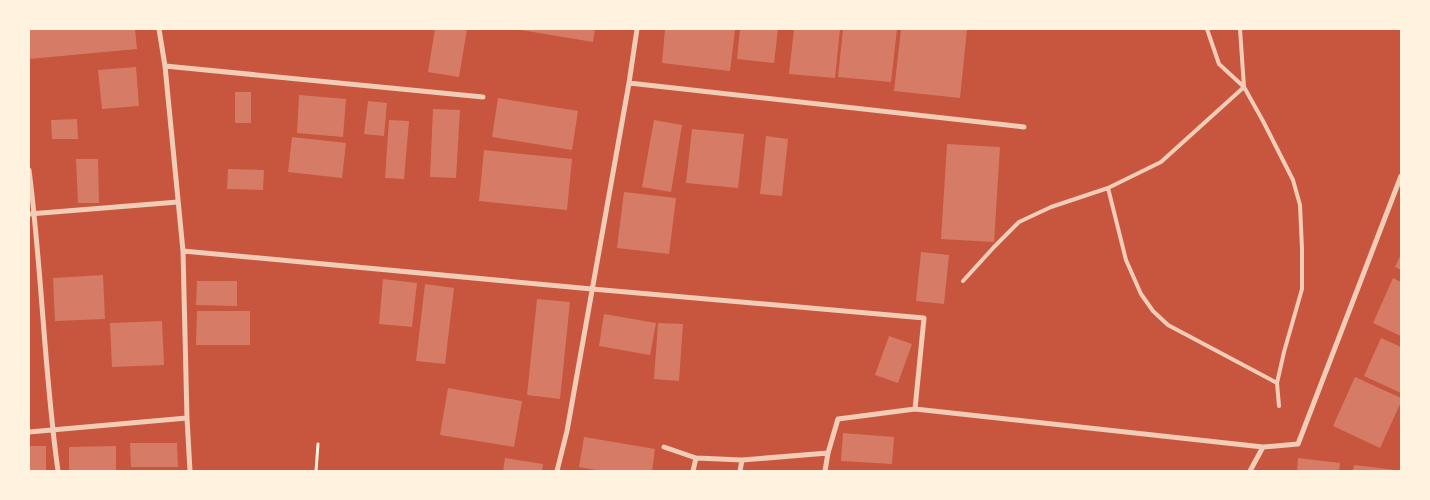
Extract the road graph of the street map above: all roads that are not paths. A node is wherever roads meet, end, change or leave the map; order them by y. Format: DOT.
graph roads {
  1 [pos="159,29"];
  2 [pos="637,29"];
  3 [pos="1207,29"];
  4 [pos="1240,29"];
  5 [pos="165,66"];
  6 [pos="629,83"];
  7 [pos="1244,87"];
  8 [pos="483,97"];
  9 [pos="1024,127"];
  10 [pos="29,170"];
  11 [pos="1401,176"];
  12 [pos="1108,188"];
  13 [pos="178,202"];
  14 [pos="32,214"];
  15 [pos="183,250"];
  16 [pos="963,281"];
  17 [pos="592,289"];
  18 [pos="1277,383"];
  19 [pos="1279,406"];
  20 [pos="914,410"];
  21 [pos="187,418"];
  22 [pos="52,429"];
  23 [pos="29,432"];
  24 [pos="1263,446"];
  25 [pos="664,447"];
  26 [pos="828,454"];
  27 [pos="696,458"];
  28 [pos="742,460"];
  29 [pos="58,471"];
  30 [pos="190,471"];
  31 [pos="557,471"];
  32 [pos="693,471"];
  33 [pos="740,471"];
  34 [pos="825,471"];
  35 [pos="1250,471"];
  1 -- 5 [label="street"];
  2 -- 6 [label="street"];
  3 -- 7 [label="lane"];
  4 -- 7 [label="lane"];
  5 -- 8 [label="street"];
  5 -- 13 [label="street"];
  6 -- 9 [label="street"];
  6 -- 17 [label="street"];
  7 -- 12 [label="lane"];
  7 -- 18 [label="lane"];
  10 -- 14 [label="street"];
  11 -- 24 [label="street"];
  12 -- 16 [label="lane"];
  12 -- 18 [label="lane"];
  13 -- 14 [label="street"];
  13 -- 15 [label="street"];
  14 -- 22 [label="street"];
  15 -- 17 [label="street"];
  15 -- 21 [label="street"];
  17 -- 20 [label="street"];
  17 -- 31 [label="street"];
  18 -- 19 [label="lane"];
  20 -- 24 [label="street"];
  20 -- 26 [label="street"];
  21 -- 22 [label="street"];
  21 -- 30 [label="street"];
  22 -- 23 [label="street"];
  22 -- 29 [label="street"];
  24 -- 35 [label="street"];
  25 -- 27 [label="street"];
  26 -- 28 [label="street"];
  26 -- 34 [label="street"];
  27 -- 28 [label="street"];
  27 -- 32 [label="street"];
  28 -- 33 [label="street"];
}
